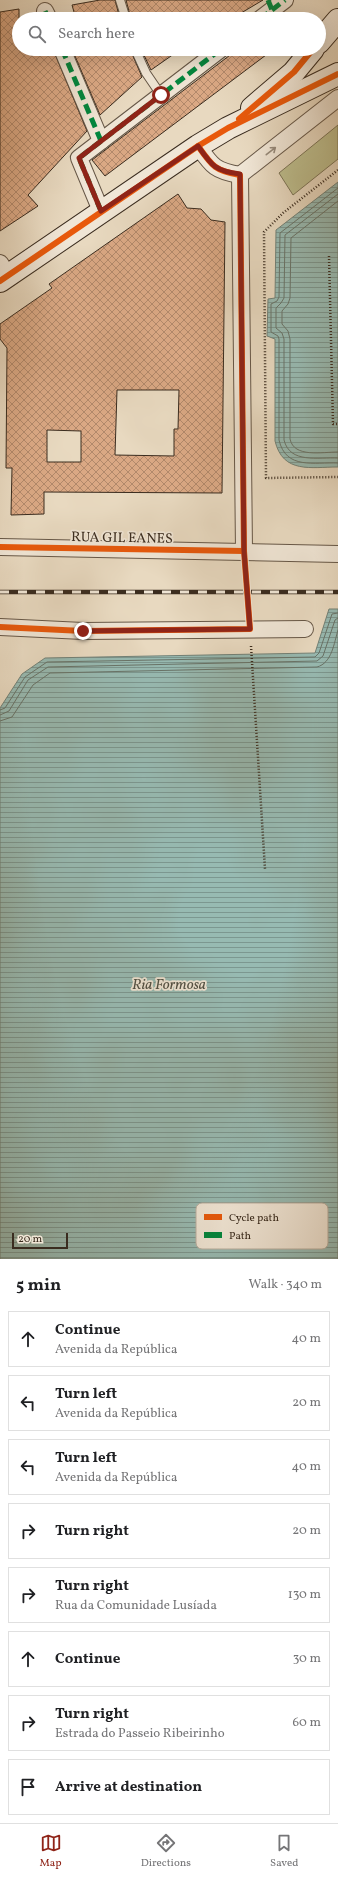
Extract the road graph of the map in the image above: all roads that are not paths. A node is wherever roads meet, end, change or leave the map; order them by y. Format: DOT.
graph roads {
  1 [pos="120,0"];
  2 [pos="285,0"];
  3 [pos="267,10"];
  4 [pos="124,12"];
  5 [pos="338,20"];
  6 [pos="326,34"];
  7 [pos="65,56"];
  8 [pos="138,56"];
  9 [pos="212,56"];
  10 [pos="307,56"];
  11 [pos="338,74"];
  12 [pos="161,95"];
  13 [pos="338,98"];
  14 [pos="228,128"];
  15 [pos="101,141"];
  16 [pos="198,146"];
  17 [pos="240,174"];
  18 [pos="101,211"];
  19 [pos="3,273"];
  20 [pos="0,547"];
  21 [pos="244,551"];
  22 [pos="338,554"];
  23 [pos="0,627"];
  24 [pos="305,629"];
  1 -- 4 [label="lane"];
  2 -- 3 [label="street"];
  5 -- 6 [label="street"];
  7 -- 15 [label="street"];
  8 -- 12 [label="lane"];
  9 -- 12 [label="street"];
  10 -- 14 [label="street"];
  11 -- 14 [label="street"];
  12 -- 15 [label="street"];
  17 -- 13 [label="street, one-way"];
  14 -- 16 [label="street"];
  15 -- 18 [label="street"];
  16 -- 17 [label="street"];
  16 -- 18 [label="street"];
  17 -- 21 [label="street"];
  18 -- 19 [label="street"];
  20 -- 21 [label="street, RUA GIL EANES"];
  21 -- 22 [label="street, RUA GIL EANES"];
  23 -- 24 [label="street"];
}
